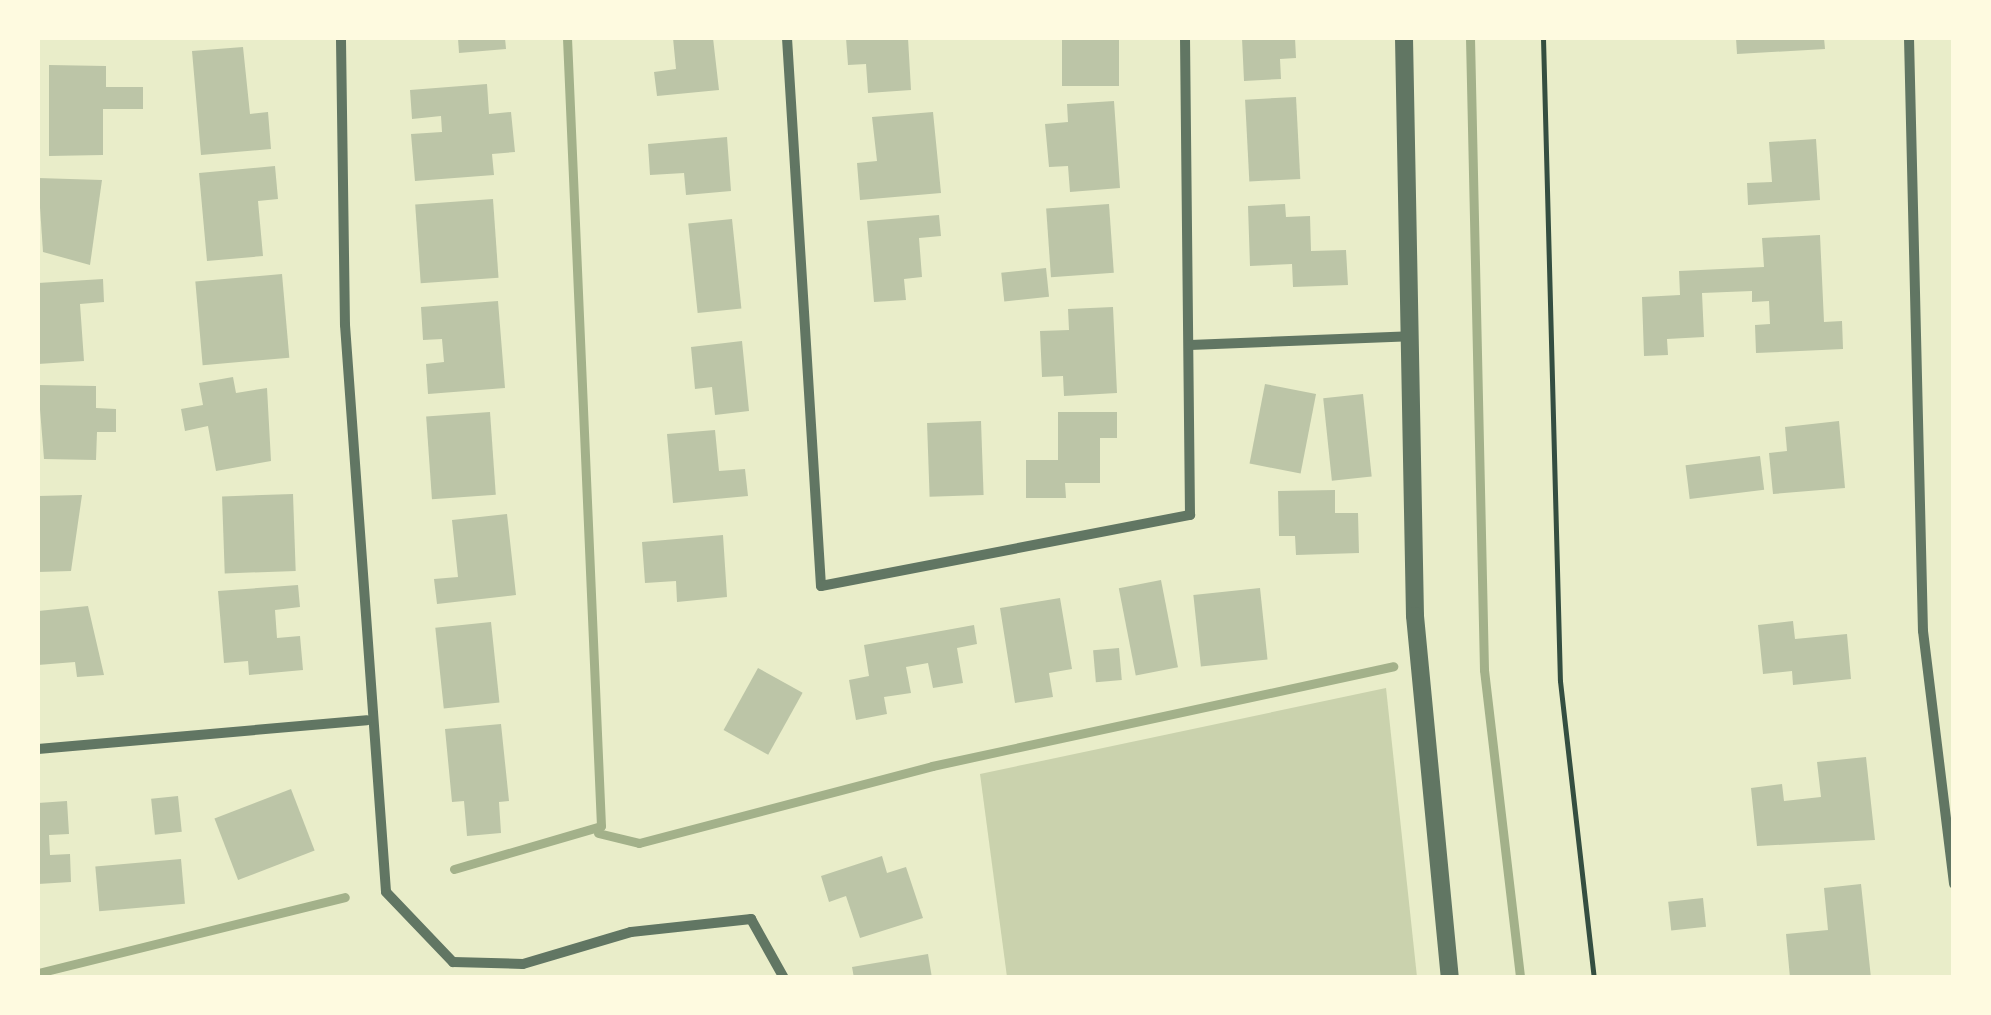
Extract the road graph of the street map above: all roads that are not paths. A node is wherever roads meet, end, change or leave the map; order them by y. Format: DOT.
graph roads {
  1 [pos="786,38"];
  2 [pos="1185,38"];
  3 [pos="1404,38"];
  4 [pos="1909,38"];
  5 [pos="341,40"];
  6 [pos="1410,336"];
  7 [pos="1190,345"];
  8 [pos="367,720"];
  9 [pos="38,749"];
  10 [pos="1954,884"];
  11 [pos="784,978"];
  12 [pos="1450,978"];
  1 -- 7 [label="street"];
  2 -- 7 [label="street"];
  3 -- 6 [label="street"];
  4 -- 10 [label="street"];
  5 -- 8 [label="street"];
  6 -- 7 [label="street"];
  6 -- 12 [label="street"];
  8 -- 9 [label="street"];
  8 -- 11 [label="street"];
}
